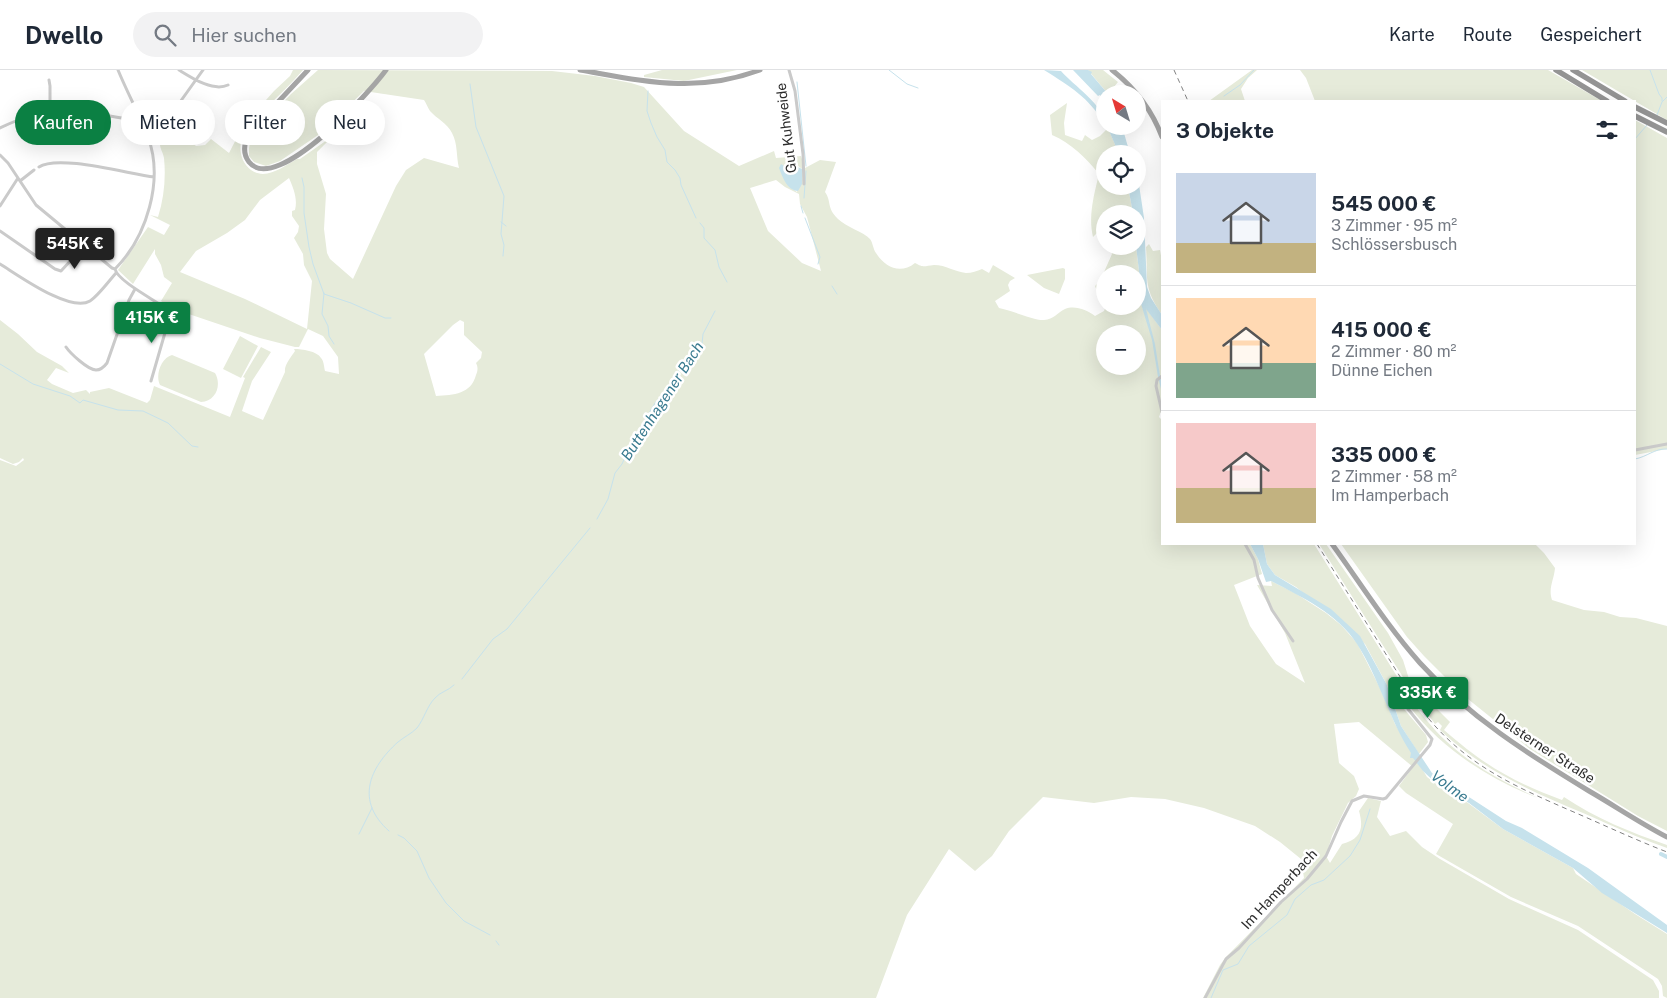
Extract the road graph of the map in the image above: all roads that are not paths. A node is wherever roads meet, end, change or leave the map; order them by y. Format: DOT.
graph roads {
  1 [pos="118,70"];
  2 [pos="180,70"];
  3 [pos="203,70"];
  4 [pos="308,70"];
  5 [pos="312,70"];
  6 [pos="386,70"];
  7 [pos="580,70"];
  8 [pos="760,70"];
  9 [pos="790,70"];
  10 [pos="1112,70"];
  11 [pos="1573,70"];
  12 [pos="1558,72"];
  13 [pos="300,79"];
  14 [pos="49,80"];
  15 [pos="196,80"];
  16 [pos="228,85"];
  17 [pos="50,100"];
  18 [pos="131,100"];
  19 [pos="182,100"];
  20 [pos="1605,100"];
  21 [pos="1623,100"];
  22 [pos="1636,107"];
  23 [pos="1636,116"];
  24 [pos="15,121"];
  25 [pos="1667,123"];
  26 [pos="0,128"];
  27 [pos="1667,132"];
  28 [pos="1161,134"];
  29 [pos="149,145"];
  30 [pos="0,155"];
  31 [pos="38,167"];
  32 [pos="34,170"];
  33 [pos="154,177"];
  34 [pos="19,180"];
  35 [pos="804,184"];
  36 [pos="0,206"];
  37 [pos="0,231"];
  38 [pos="85,245"];
  39 [pos="0,264"];
  40 [pos="115,271"];
  41 [pos="135,289"];
  42 [pos="66,347"];
  43 [pos="1161,377"];
  44 [pos="152,380"];
  45 [pos="1161,408"];
  46 [pos="1667,444"];
  47 [pos="1636,450"];
  48 [pos="1246,545"];
  49 [pos="1333,545"];
  50 [pos="1293,641"];
  51 [pos="1433,676"];
  52 [pos="1667,837"];
  53 [pos="1205,998"];
  1 -- 18 [label="street"];
  2 -- 15 [label="street"];
  3 -- 15 [label="street"];
  4 -- 13 [label="main road"];
  5 -- 13 [label="main road"];
  6 -- 13 [label="main road"];
  7 -- 8 [label="main road"];
  9 -- 35 [label="street, Gut Kuhweide"];
  10 -- 28 [label="main road"];
  11 -- 21 [label="highway"];
  12 -- 20 [label="highway"];
  14 -- 17 [label="street"];
  15 -- 16 [label="street"];
  15 -- 19 [label="street"];
  22 -- 25 [label="highway"];
  23 -- 27 [label="highway"];
  24 -- 26 [label="street"];
  29 -- 33 [label="street"];
  30 -- 34 [label="street"];
  31 -- 33 [label="street"];
  32 -- 34 [label="street"];
  33 -- 40 [label="street"];
  34 -- 36 [label="street"];
  34 -- 38 [label="street"];
  37 -- 38 [label="street"];
  38 -- 40 [label="street"];
  39 -- 40 [label="street"];
  40 -- 41 [label="street"];
  41 -- 42 [label="street"];
  41 -- 44 [label="street"];
  43 -- 45 [label="street"];
  46 -- 47 [label="street"];
  48 -- 50 [label="street"];
  49 -- 51 [label="main road, Delsterner Straße"];
  51 -- 52 [label="main road, Delsterner Straße"];
  51 -- 53 [label="street, Im Hamperbach"];
}
